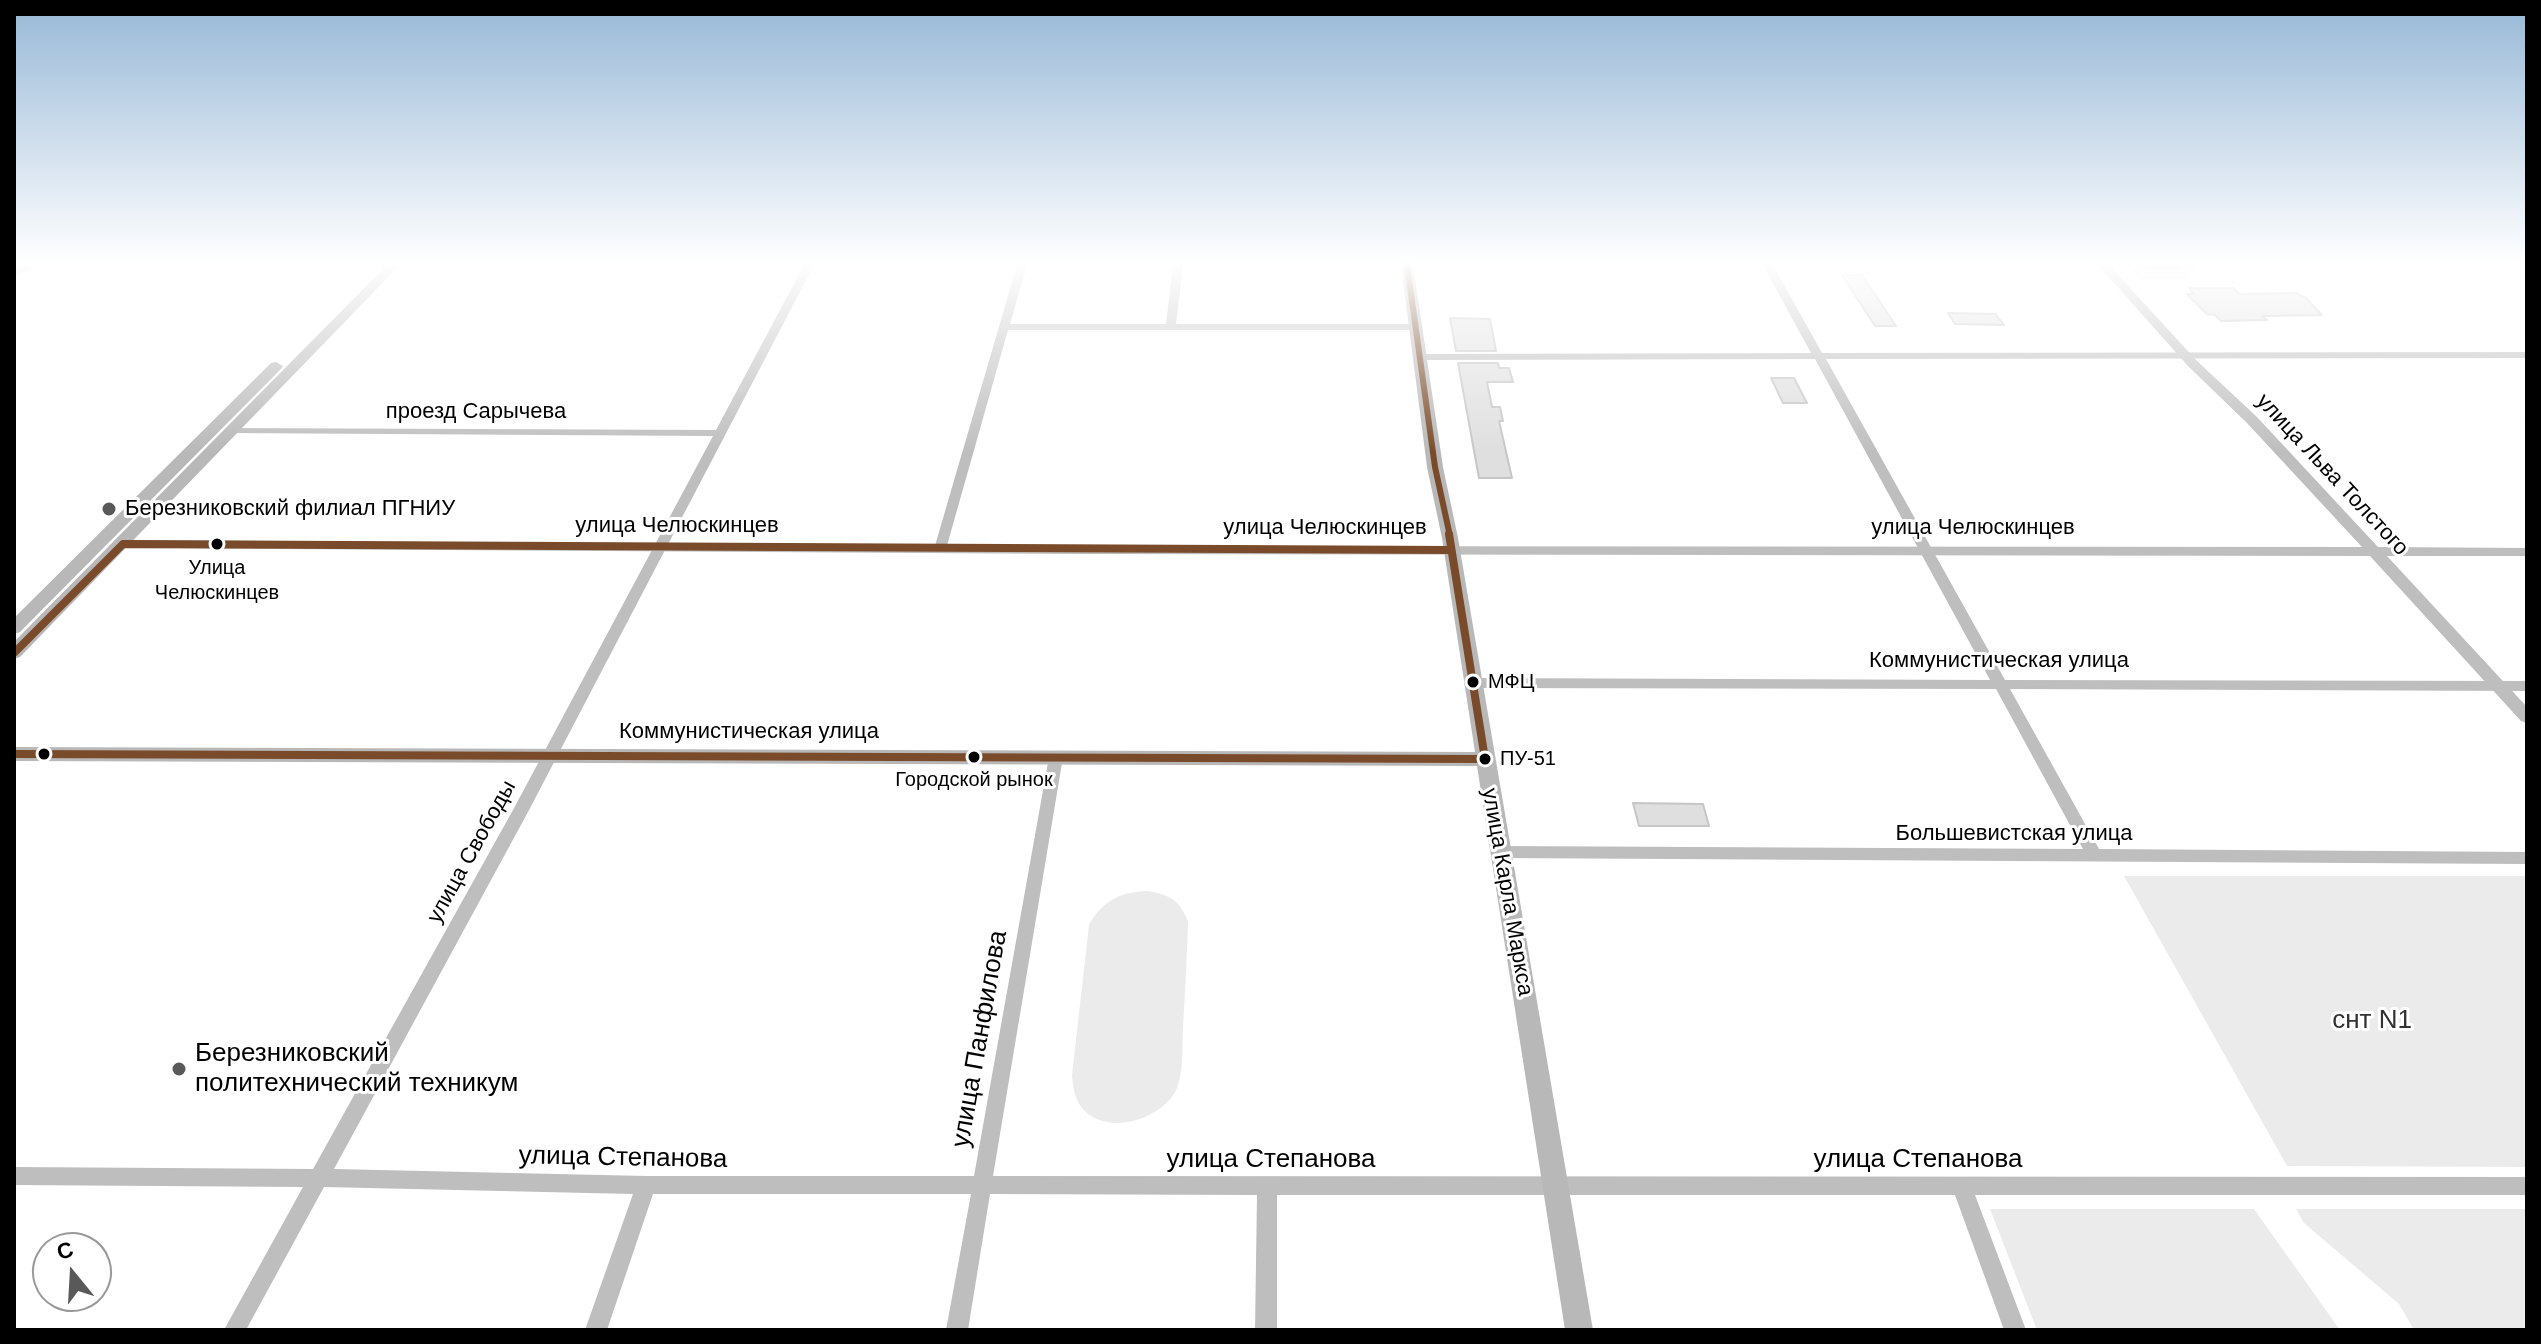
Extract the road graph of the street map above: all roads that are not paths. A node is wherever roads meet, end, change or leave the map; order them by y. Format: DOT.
graph roads {
  1 [pos="1004,327"];
  2 [pos="1418,327"];
  3 [pos="314,328"];
  4 [pos="332,328"];
  5 [pos="776,328"];
  6 [pos="1804,328"];
  7 [pos="2160,328"];
  8 [pos="2527,355"];
  9 [pos="2186,356"];
  10 [pos="1422,357"];
  11 [pos="1821,357"];
  12 [pos="231,430"];
  13 [pos="720,433"];
  14 [pos="123,544"];
  15 [pos="659,548"];
  16 [pos="940,549"];
  17 [pos="1450,550"];
  18 [pos="1927,550"];
  19 [pos="2373,551"];
  20 [pos="2527,552"];
  21 [pos="14,628"];
  22 [pos="14,653"];
  23 [pos="1471,683"];
  24 [pos="2001,685"];
  25 [pos="2498,686"];
  26 [pos="2527,686"];
  27 [pos="2527,717"];
  28 [pos="14,754"];
  29 [pos="549,756"];
  30 [pos="1056,757"];
  31 [pos="1485,759"];
  32 [pos="1500,852"];
  33 [pos="2095,856"];
  34 [pos="2527,858"];
  35 [pos="14,1176"];
  36 [pos="318,1178"];
  37 [pos="646,1185"];
  38 [pos="980,1186"];
  39 [pos="1267,1186"];
  40 [pos="1557,1186"];
  41 [pos="1962,1186"];
  42 [pos="2527,1186"];
  43 [pos="235,1330"];
  44 [pos="596,1330"];
  45 [pos="957,1330"];
  46 [pos="1266,1330"];
  47 [pos="1579,1330"];
  48 [pos="2015,1330"];
  1 -- 16 [label="street"];
  2 -- 10 [label="main road, улица Карла Маркса"];
  3 -- 21 [label="main road"];
  4 -- 12 [label="main road"];
  5 -- 13 [label="street, улица Свободы"];
  6 -- 11 [label="street"];
  7 -- 9 [label="street, улица Льва Толстого"];
  8 -- 9 [label="street"];
  9 -- 11 [label="street"];
  9 -- 19 [label="street, улица Льва Толстого"];
  10 -- 11 [label="street"];
  10 -- 17 [label="main road, улица Карла Маркса"];
  11 -- 18 [label="street"];
  12 -- 13 [label="street, проезд Сарычева"];
  12 -- 14 [label="main road"];
  13 -- 15 [label="street, улица Свободы"];
  14 -- 15 [label="street, улица Челюскинцев"];
  14 -- 22 [label="main road"];
  15 -- 16 [label="street, улица Челюскинцев"];
  15 -- 29 [label="street, улица Свободы"];
  16 -- 17 [label="street, улица Челюскинцев"];
  17 -- 18 [label="street, улица Челюскинцев"];
  17 -- 23 [label="main road, улица Карла Маркса"];
  18 -- 19 [label="street, улица Челюскинцев"];
  18 -- 24 [label="street"];
  19 -- 20 [label="street, улица Челюскинцев"];
  19 -- 25 [label="street, улица Льва Толстого"];
  23 -- 24 [label="street, Коммунистическая улица"];
  23 -- 31 [label="main road, улица Карла Маркса"];
  24 -- 25 [label="street, Коммунистическая улица"];
  24 -- 33 [label="street"];
  25 -- 26 [label="street, Коммунистическая улица"];
  25 -- 27 [label="street, улица Льва Толстого"];
  28 -- 29 [label="main road, Коммунистическая улица"];
  29 -- 30 [label="main road, Коммунистическая улица"];
  29 -- 36 [label="street, улица Свободы"];
  30 -- 31 [label="main road, Коммунистическая улица"];
  30 -- 38 [label="street, улица Панфилова"];
  31 -- 32 [label="main road, улица Карла Маркса"];
  32 -- 33 [label="street, Большевистская улица"];
  32 -- 40 [label="main road, улица Карла Маркса"];
  33 -- 34 [label="street, Большевистская улица"];
  35 -- 36 [label="street, улица Степанова"];
  36 -- 37 [label="street, улица Степанова"];
  36 -- 43 [label="street, улица Свободы"];
  37 -- 38 [label="street, улица Степанова"];
  37 -- 44 [label="street"];
  38 -- 39 [label="street, улица Степанова"];
  38 -- 45 [label="street, улица Панфилова"];
  39 -- 40 [label="street, улица Степанова"];
  39 -- 46 [label="street"];
  40 -- 41 [label="street, улица Степанова"];
  40 -- 47 [label="main road, улица Карла Маркса"];
  41 -- 42 [label="street, улица Степанова"];
  41 -- 48 [label="street"];
}
